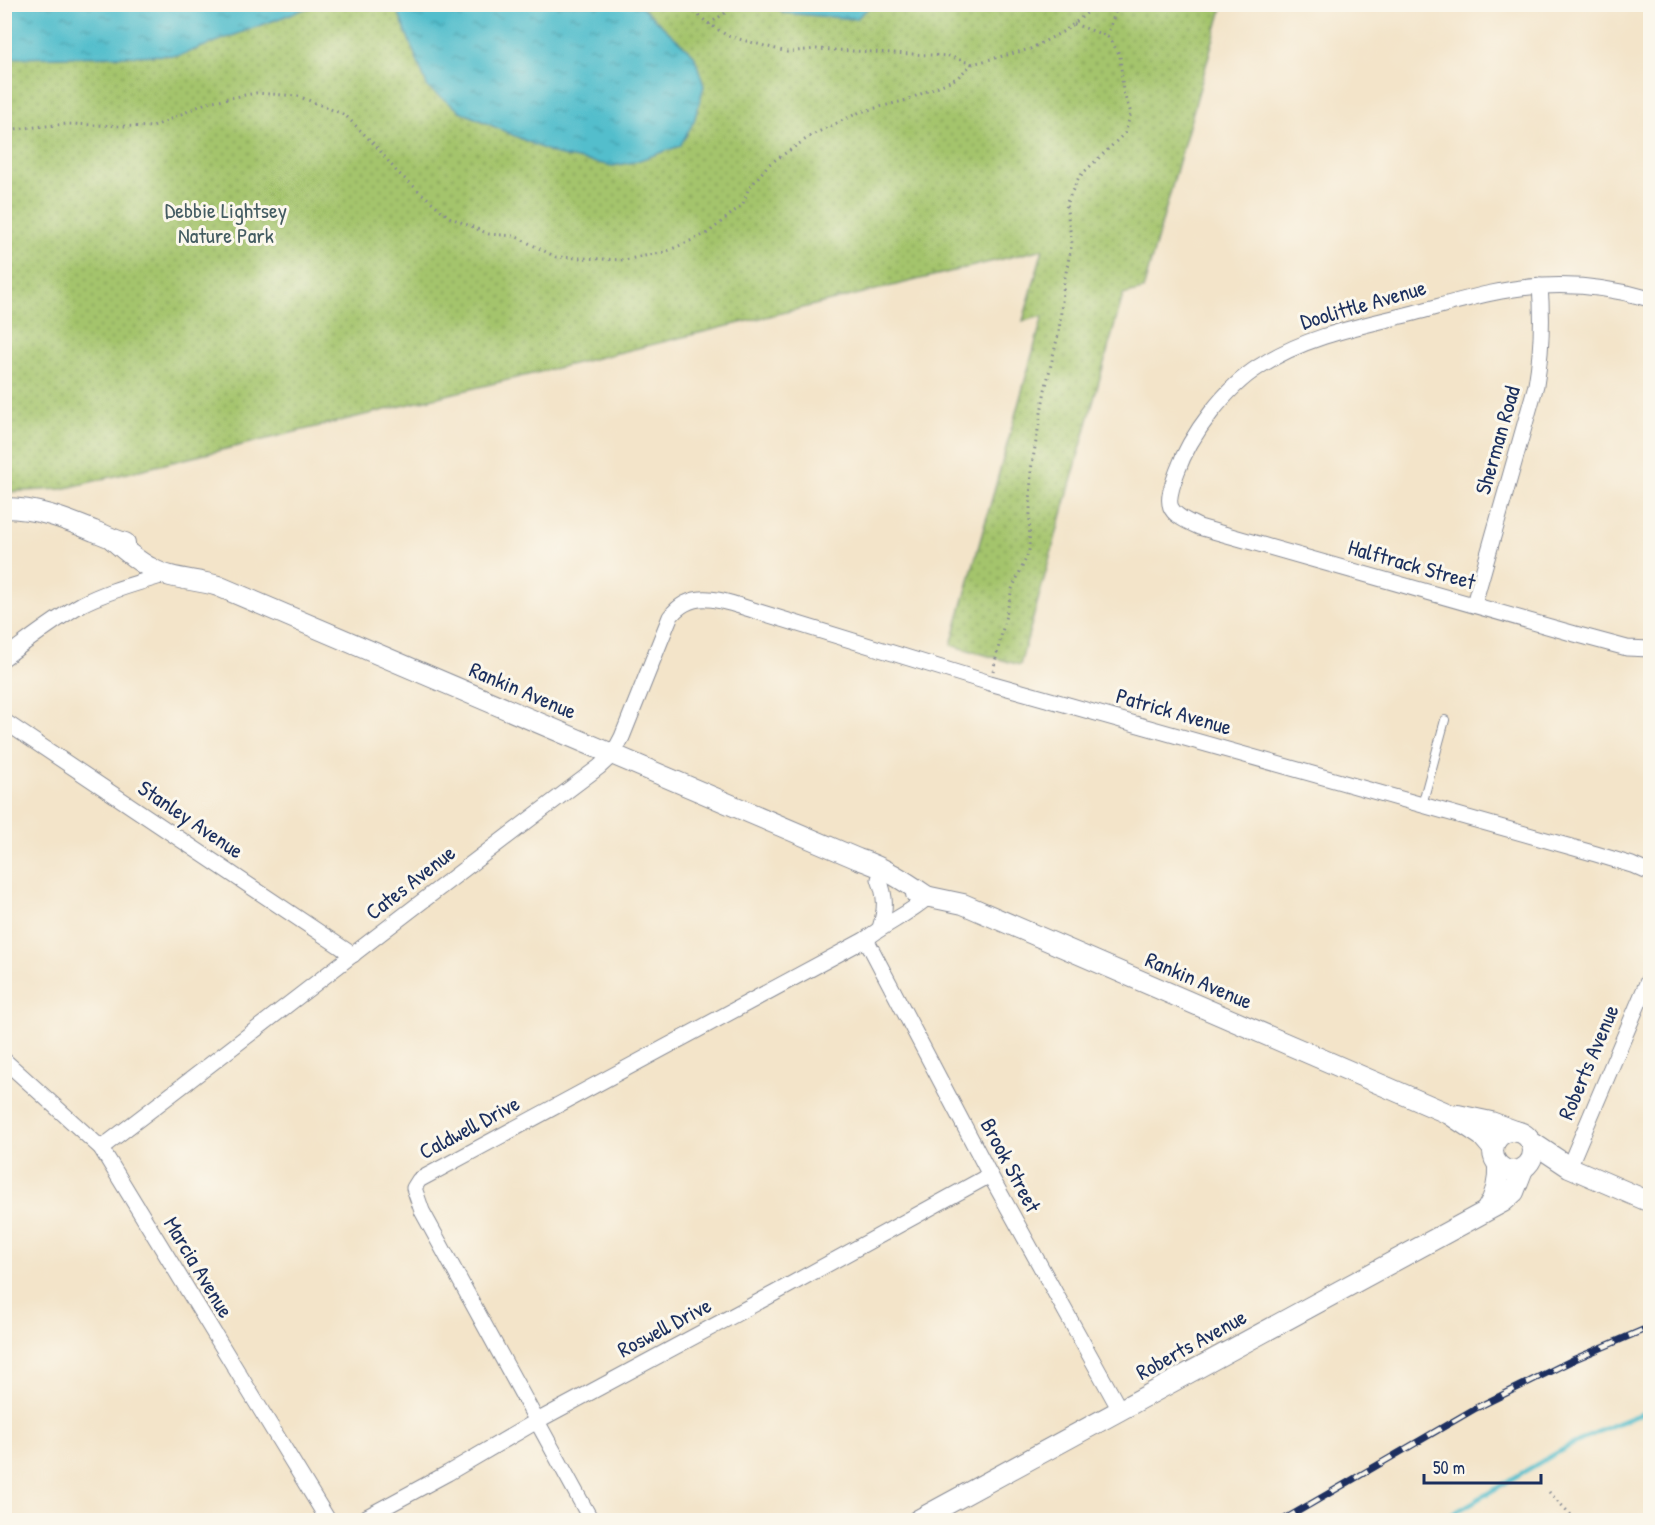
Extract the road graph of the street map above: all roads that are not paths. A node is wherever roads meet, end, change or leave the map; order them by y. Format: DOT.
graph roads {
  1 [pos="1540,286"];
  2 [pos="1650,299"];
  3 [pos="1169,506"];
  4 [pos="4,508"];
  5 [pos="167,574"];
  6 [pos="684,603"];
  7 [pos="1474,604"];
  8 [pos="1650,649"];
  9 [pos="4,657"];
  10 [pos="1445,720"];
  11 [pos="4,721"];
  12 [pos="613,754"];
  13 [pos="1422,805"];
  14 [pos="858,860"];
  15 [pos="1650,873"];
  16 [pos="879,879"];
  17 [pos="928,897"];
  18 [pos="880,928"];
  19 [pos="866,939"];
  20 [pos="353,955"];
  21 [pos="1650,976"];
  22 [pos="4,1060"];
  23 [pos="1449,1114"];
  24 [pos="1524,1136"];
  25 [pos="101,1148"];
  26 [pos="1495,1157"];
  27 [pos="1525,1167"];
  28 [pos="1569,1167"];
  29 [pos="990,1175"];
  30 [pos="1650,1202"];
  31 [pos="1487,1209"];
  32 [pos="1120,1410"];
  33 [pos="537,1421"];
  34 [pos="328,1521"];
  35 [pos="361,1521"];
  36 [pos="591,1521"];
  37 [pos="918,1521"];
  1 -- 2 [label="street, Doolittle Avenue"];
  1 -- 3 [label="street, Doolittle Avenue"];
  1 -- 7 [label="street, Sherman Road"];
  3 -- 7 [label="street, Halftrack Street"];
  4 -- 5 [label="street, Rankin Avenue"];
  5 -- 9 [label="street"];
  5 -- 12 [label="street, Rankin Avenue"];
  6 -- 12 [label="street, Cates Avenue"];
  6 -- 13 [label="street, Patrick Avenue"];
  7 -- 8 [label="street, Halftrack Street"];
  10 -- 13 [label="lane"];
  11 -- 20 [label="street, Stanley Avenue"];
  12 -- 14 [label="street, Rankin Avenue"];
  12 -- 20 [label="street, Cates Avenue"];
  13 -- 15 [label="street, Patrick Avenue"];
  14 -- 16 [label="street, Rankin Avenue"];
  14 -- 17 [label="street, Rankin Avenue"];
  16 -- 17 [label="street, Rankin Avenue"];
  16 -- 18 [label="street"];
  17 -- 18 [label="street, Caldwell Drive"];
  17 -- 23 [label="street, Rankin Avenue"];
  18 -- 19 [label="street, Caldwell Drive"];
  19 -- 29 [label="street, Brook Street"];
  19 -- 33 [label="street, Caldwell Drive"];
  20 -- 25 [label="street, Cates Avenue"];
  21 -- 28 [label="street, Roberts Avenue"];
  22 -- 25 [label="street, Marcia Avenue"];
  23 -- 24 [label="street, Rankin Avenue"];
  23 -- 26 [label="street, Rankin Avenue"];
  24 -- 26 [label="street"];
  24 -- 27 [label="street"];
  24 -- 28 [label="street, Rankin Avenue"];
  25 -- 34 [label="street, Marcia Avenue"];
  26 -- 27 [label="street"];
  26 -- 31 [label="street"];
  27 -- 28 [label="street, Rankin Avenue"];
  27 -- 31 [label="street, Roberts Avenue"];
  28 -- 30 [label="street, Rankin Avenue"];
  29 -- 32 [label="street, Brook Street"];
  29 -- 33 [label="street, Roswell Drive"];
  31 -- 32 [label="street, Roberts Avenue"];
  32 -- 37 [label="street, Roberts Avenue"];
  33 -- 35 [label="street, Roswell Drive"];
  33 -- 36 [label="street, Caldwell Drive"];
}
